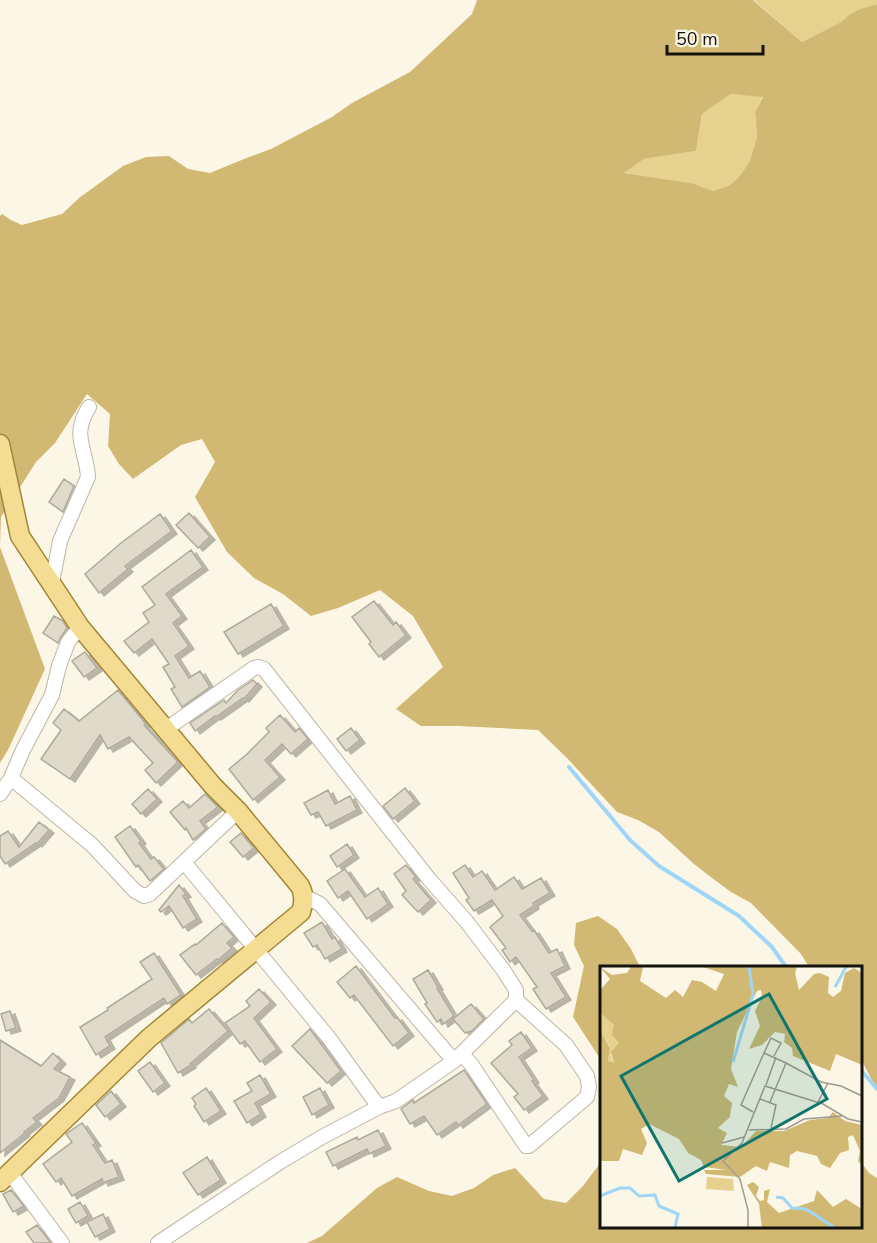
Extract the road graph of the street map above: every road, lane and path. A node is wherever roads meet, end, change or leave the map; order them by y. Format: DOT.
graph roads {
  1 [pos="89,407"];
  2 [pos="0,444"];
  3 [pos="52,584"];
  4 [pos="80,627"];
  5 [pos="166,729"];
  6 [pos="10,778"];
  7 [pos="0,794"];
  8 [pos="238,811"];
  9 [pos="184,862"];
  10 [pos="304,900"];
  11 [pos="256,950"];
  12 [pos="516,1000"];
  13 [pos="458,1057"];
  14 [pos="379,1107"];
  15 [pos="5,1178"];
  16 [pos="62,1243"];
  17 [pos="158,1243"];
  1 -- 3 [label="street"];
  2 -- 3 [label="main road"];
  3 -- 4 [label="main road"];
  4 -- 5 [label="main road"];
  4 -- 6 [label="street"];
  5 -- 8 [label="main road"];
  5 -- 12 [label="street"];
  6 -- 7 [label="street"];
  6 -- 9 [label="street"];
  8 -- 9 [label="street"];
  8 -- 10 [label="main road"];
  9 -- 11 [label="street"];
  10 -- 11 [label="main road"];
  10 -- 13 [label="street"];
  11 -- 14 [label="street"];
  11 -- 15 [label="main road"];
  12 -- 13 [label="street"];
  12 -- 13 [label="street"];
  13 -- 14 [label="street"];
  14 -- 17 [label="street"];
  15 -- 16 [label="street"];
}
